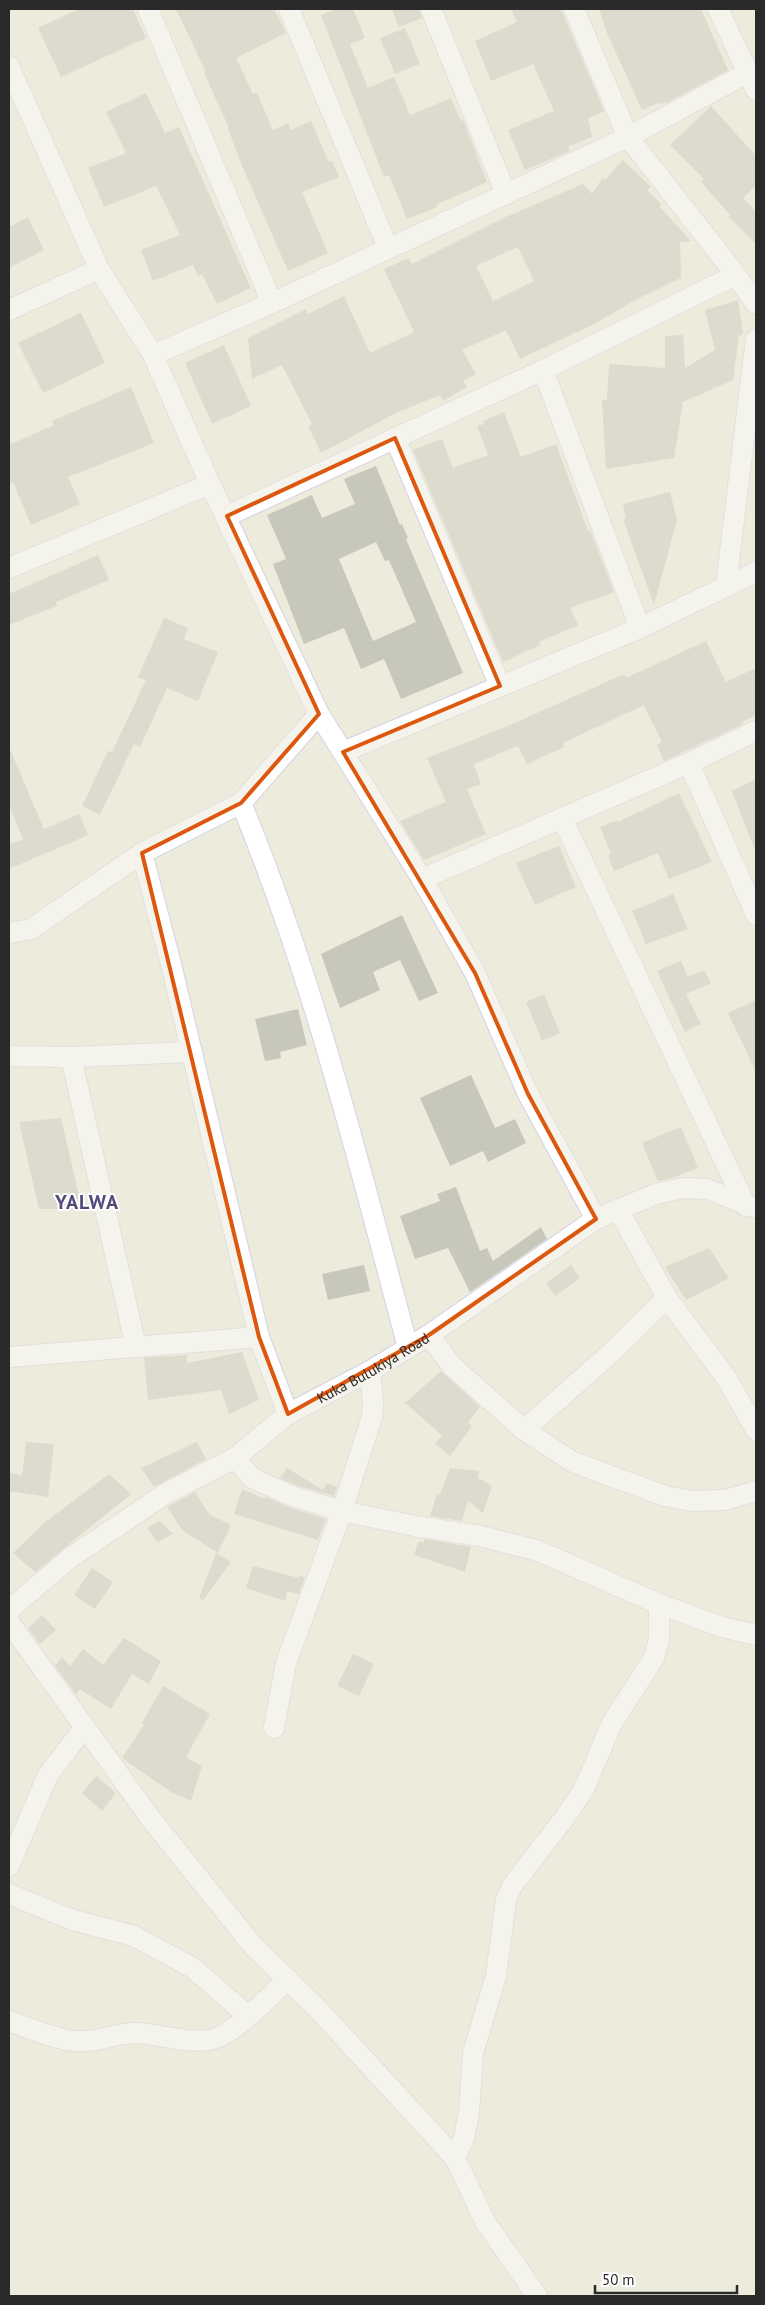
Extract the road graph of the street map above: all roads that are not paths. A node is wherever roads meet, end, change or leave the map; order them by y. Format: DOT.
graph roads {
  1 [pos="148,9"];
  2 [pos="289,9"];
  3 [pos="431,9"];
  4 [pos="574,9"];
  5 [pos="718,9"];
  6 [pos="9,66"];
  7 [pos="752,81"];
  8 [pos="628,137"];
  9 [pos="506,194"];
  10 [pos="388,248"];
  11 [pos="99,269"];
  12 [pos="736,275"];
  13 [pos="272,303"];
  14 [pos="756,304"];
  15 [pos="9,310"];
  16 [pos="756,340"];
  17 [pos="153,355"];
  18 [pos="544,370"];
  19 [pos="395,438"];
  20 [pos="210,484"];
  21 [pos="227,516"];
  22 [pos="9,568"];
  23 [pos="756,572"];
  24 [pos="726,585"];
  25 [pos="640,628"];
  26 [pos="500,686"];
  27 [pos="319,714"];
  28 [pos="756,731"];
  29 [pos="343,752"];
  30 [pos="689,763"];
  31 [pos="241,803"];
  32 [pos="562,818"];
  33 [pos="142,853"];
  34 [pos="422,879"];
  35 [pos="756,915"];
  36 [pos="9,933"];
  37 [pos="192,1052"];
  38 [pos="9,1056"];
  39 [pos="71,1057"];
  40 [pos="751,1207"];
  41 [pos="618,1209"];
  42 [pos="596,1219"];
  43 [pos="667,1298"];
  44 [pos="429,1335"];
  45 [pos="259,1337"];
  46 [pos="136,1347"];
  47 [pos="408,1348"];
  48 [pos="9,1357"];
  49 [pos="370,1371"];
  50 [pos="288,1414"];
  51 [pos="524,1430"];
  52 [pos="756,1430"];
  53 [pos="235,1458"];
  54 [pos="756,1491"];
  55 [pos="342,1511"];
  56 [pos="659,1604"];
  57 [pos="10,1609"];
  58 [pos="756,1635"];
  59 [pos="84,1728"];
  60 [pos="274,1728"];
  61 [pos="9,1866"];
  62 [pos="9,1894"];
  63 [pos="288,1979"];
  64 [pos="248,2016"];
  65 [pos="9,2021"];
  66 [pos="455,2158"];
  67 [pos="537,2296"];
  1 -- 13 [label="street"];
  2 -- 10 [label="street"];
  3 -- 9 [label="street"];
  4 -- 8 [label="street"];
  5 -- 7 [label="street"];
  6 -- 11 [label="street"];
  7 -- 8 [label="street"];
  8 -- 9 [label="street"];
  8 -- 12 [label="street"];
  9 -- 10 [label="street"];
  10 -- 13 [label="street"];
  11 -- 15 [label="street"];
  11 -- 17 [label="street"];
  12 -- 14 [label="street"];
  12 -- 18 [label="street"];
  13 -- 17 [label="street"];
  16 -- 24 [label="street"];
  17 -- 20 [label="street"];
  18 -- 19 [label="street"];
  18 -- 25 [label="street"];
  19 -- 21 [label="street"];
  19 -- 26 [label="street"];
  20 -- 21 [label="street"];
  20 -- 22 [label="street"];
  21 -- 27 [label="street"];
  23 -- 24 [label="street"];
  24 -- 25 [label="street"];
  25 -- 26 [label="street"];
  26 -- 29 [label="street"];
  27 -- 29 [label="street"];
  27 -- 31 [label="street"];
  28 -- 30 [label="street"];
  29 -- 34 [label="street"];
  30 -- 32 [label="street"];
  30 -- 35 [label="street"];
  31 -- 33 [label="street"];
  31 -- 47 [label="street"];
  32 -- 34 [label="street"];
  32 -- 40 [label="street"];
  33 -- 36 [label="street"];
  33 -- 37 [label="street"];
  34 -- 42 [label="street"];
  37 -- 39 [label="street"];
  37 -- 45 [label="street"];
  38 -- 39 [label="street"];
  39 -- 46 [label="street"];
  40 -- 41 [label="street, Kuka Bulukiya Road"];
  41 -- 42 [label="street, Kuka Bulukiya Road"];
  41 -- 43 [label="street"];
  42 -- 44 [label="street, Kuka Bulukiya Road"];
  43 -- 51 [label="street"];
  43 -- 52 [label="street"];
  44 -- 47 [label="street, Kuka Bulukiya Road"];
  44 -- 51 [label="street"];
  45 -- 46 [label="street"];
  45 -- 50 [label="street"];
  46 -- 48 [label="street"];
  47 -- 49 [label="street, Kuka Bulukiya Road"];
  49 -- 50 [label="street, Kuka Bulukiya Road"];
  49 -- 55 [label="street"];
  50 -- 53 [label="street, Kuka Bulukiya Road"];
  51 -- 54 [label="street"];
  53 -- 55 [label="street"];
  53 -- 57 [label="street, Kuka Bulukiya Road"];
  55 -- 56 [label="street"];
  55 -- 60 [label="street"];
  56 -- 58 [label="street"];
  56 -- 66 [label="street"];
  57 -- 59 [label="street"];
  59 -- 61 [label="street"];
  59 -- 63 [label="street"];
  62 -- 64 [label="street"];
  63 -- 64 [label="street"];
  63 -- 66 [label="street"];
  64 -- 65 [label="street"];
  66 -- 67 [label="street"];
}
